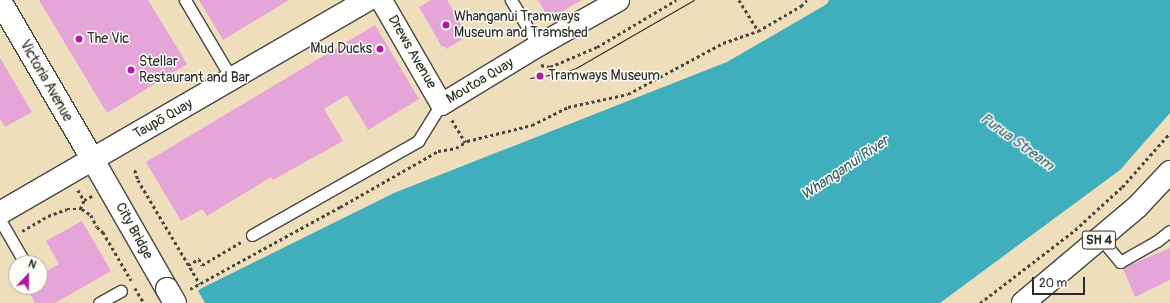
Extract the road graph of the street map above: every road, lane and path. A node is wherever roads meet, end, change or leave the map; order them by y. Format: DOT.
graph roads {
  1 [pos="185,0"];
  2 [pos="368,0"];
  3 [pos="381,0"];
  4 [pos="511,0"];
  5 [pos="618,0"];
  6 [pos="676,0"];
  7 [pos="739,0"];
  8 [pos="807,0"];
  9 [pos="0,1"];
  10 [pos="758,31"];
  11 [pos="538,45"];
  12 [pos="517,59"];
  13 [pos="232,79"];
  14 [pos="442,104"];
  15 [pos="1170,133"];
  16 [pos="465,142"];
  17 [pos="93,160"];
  18 [pos="135,170"];
  19 [pos="1170,172"];
  20 [pos="85,199"];
  21 [pos="80,209"];
  22 [pos="0,213"];
  23 [pos="0,220"];
  24 [pos="38,222"];
  25 [pos="1170,231"];
  26 [pos="252,236"];
  27 [pos="1101,239"];
  28 [pos="20,255"];
  29 [pos="188,265"];
  30 [pos="121,291"];
  31 [pos="171,296"];
  32 [pos="1030,301"];
  33 [pos="99,303"];
  34 [pos="144,303"];
  35 [pos="980,303"];
  1 -- 13 [label="lane"];
  2 -- 13 [label="main road, Taupō Quay"];
  3 -- 14 [label="street, Drews Avenue"];
  4 -- 11 [label="lane"];
  5 -- 11 [label="street, Moutoa Quay"];
  6 -- 12 [label="path"];
  7 -- 10 [label="path"];
  8 -- 10 [label="path"];
  9 -- 17 [label="main road, Victoria Avenue"];
  10 -- 16 [label="path"];
  11 -- 12 [label="street, Moutoa Quay"];
  12 -- 14 [label="street, Moutoa Quay"];
  13 -- 17 [label="main road, Taupō Quay"];
  14 -- 16 [label="path"];
  14 -- 26 [label="lane, Moutoa Quay"];
  15 -- 35 [label="path"];
  16 -- 29 [label="path"];
  17 -- 22 [label="main road, Taupō Quay"];
  17 -- 31 [label="main road, City Bridge"];
  18 -- 29 [label="path"];
  19 -- 27 [label="main road, SH 4"];
  20 -- 21 [label="path"];
  21 -- 24 [label="path"];
  21 -- 34 [label="path"];
  23 -- 28 [label="lane"];
  25 -- 27 [label="lane"];
  26 -- 29 [label="path"];
  27 -- 32 [label="main road, SH 4"];
  30 -- 33 [label="lane"];
}
